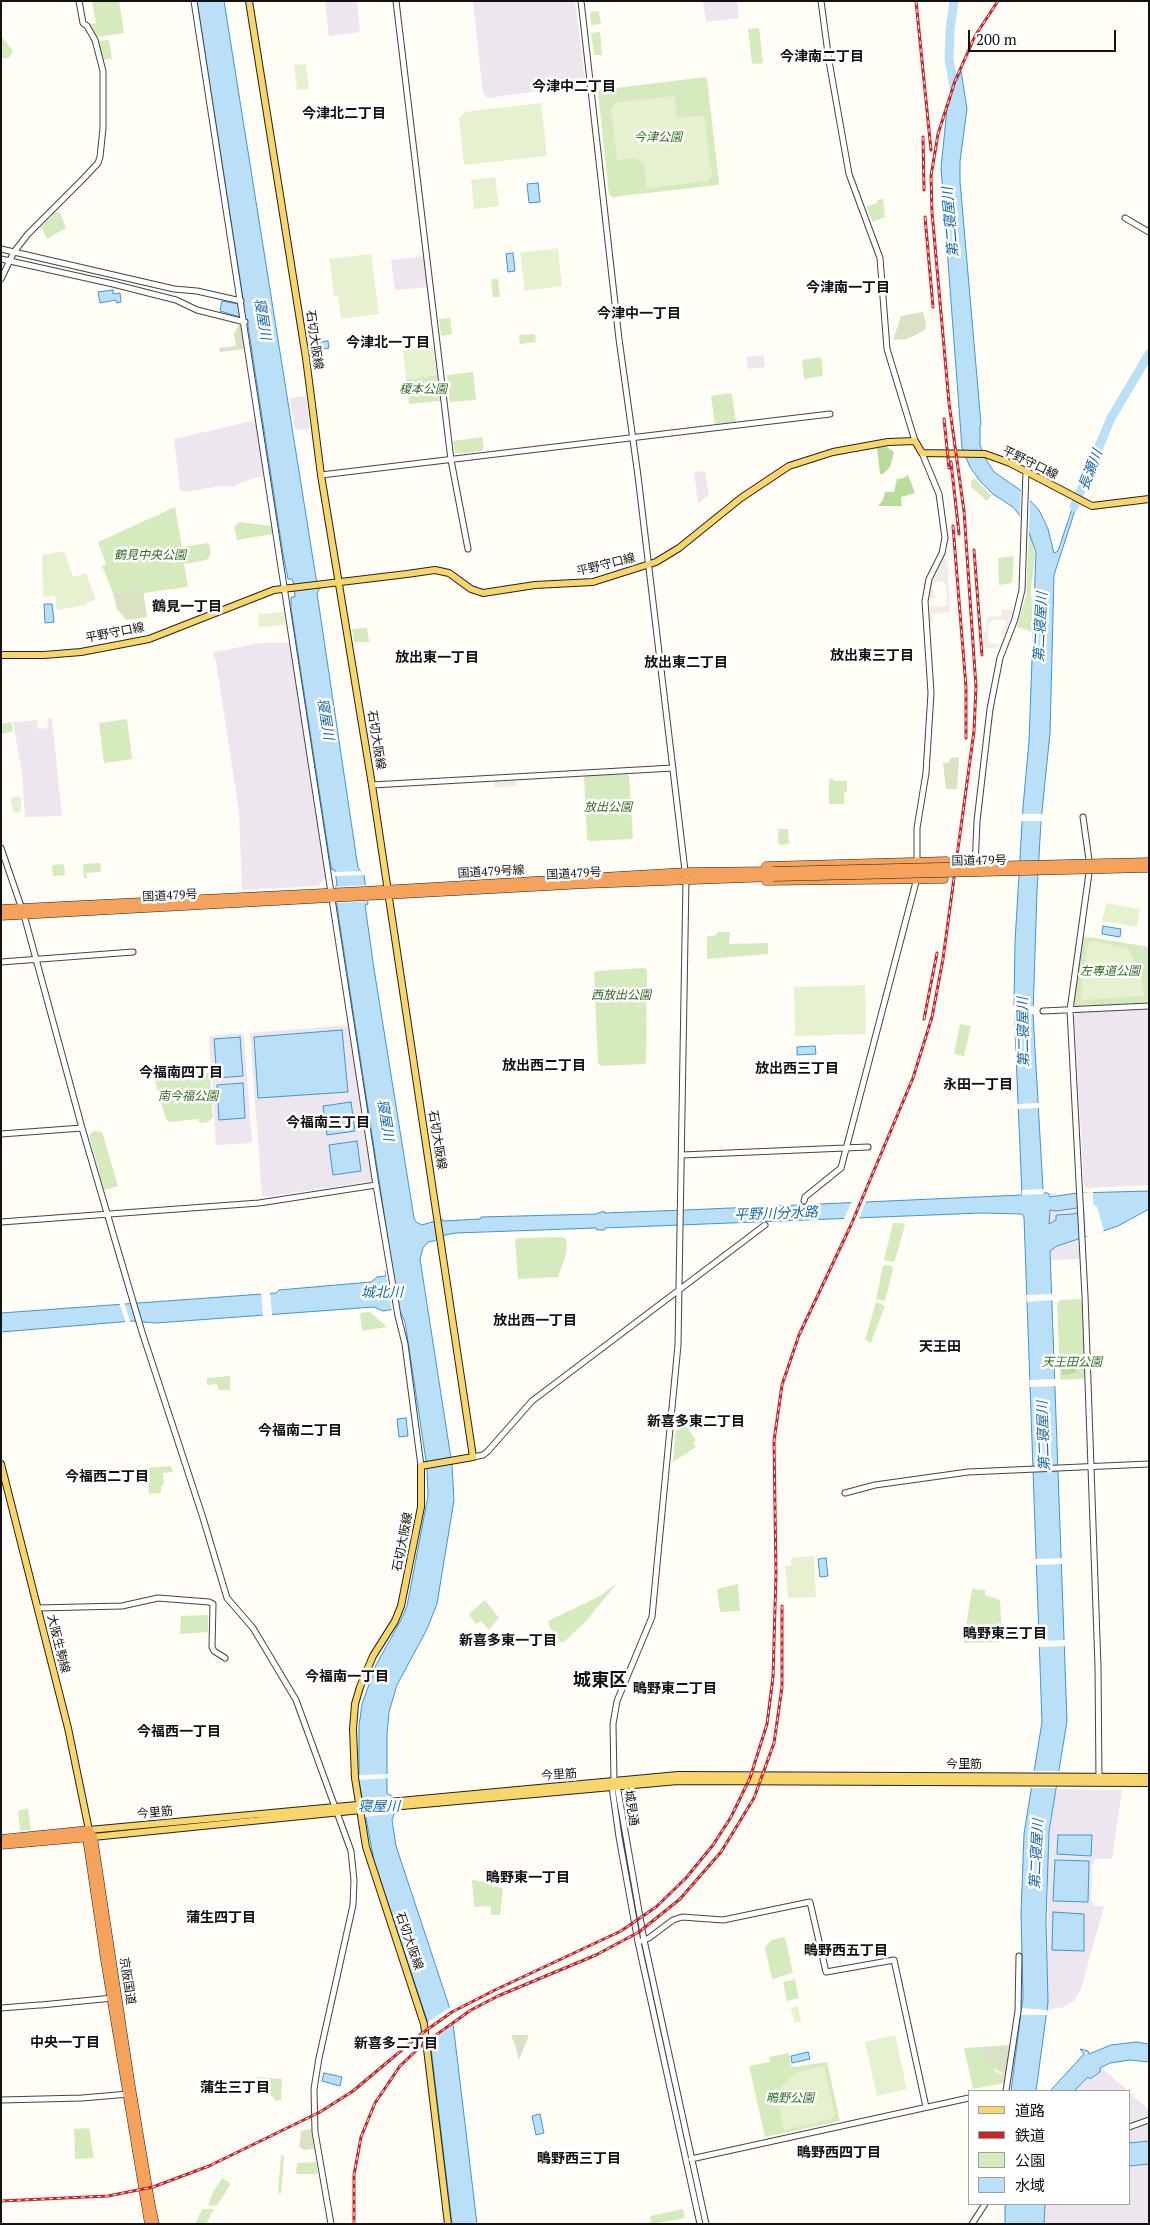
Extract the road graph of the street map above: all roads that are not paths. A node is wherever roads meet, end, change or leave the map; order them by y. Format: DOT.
graph roads {
  1 [pos="79,1"];
  2 [pos="194,1"];
  3 [pos="249,1"];
  4 [pos="396,1"];
  5 [pos="581,1"];
  6 [pos="822,1"];
  7 [pos="1125,218"];
  8 [pos="1149,232"];
  9 [pos="1,249"];
  10 [pos="14,252"];
  11 [pos="1,259"];
  12 [pos="10,261"];
  13 [pos="1,280"];
  14 [pos="242,303"];
  15 [pos="244,320"];
  16 [pos="830,414"];
  17 [pos="633,438"];
  18 [pos="915,441"];
  19 [pos="922,454"];
  20 [pos="451,460"];
  21 [pos="1026,471"];
  22 [pos="321,475"];
  23 [pos="1149,499"];
  24 [pos="468,549"];
  25 [pos="649,566"];
  26 [pos="339,583"];
  27 [pos="288,589"];
  28 [pos="1,655"];
  29 [pos="673,768"];
  30 [pos="372,785"];
  31 [pos="1083,817"];
  32 [pos="1,848"];
  33 [pos="946,860"];
  34 [pos="1089,860"];
  35 [pos="917,861"];
  36 [pos="1149,862"];
  37 [pos="1149,868"];
  38 [pos="975,870"];
  39 [pos="727,871"];
  40 [pos="1089,873"];
  41 [pos="773,874"];
  42 [pos="686,876"];
  43 [pos="741,878"];
  44 [pos="944,879"];
  45 [pos="917,880"];
  46 [pos="388,892"];
  47 [pos="334,895"];
  48 [pos="1,909"];
  49 [pos="22,911"];
  50 [pos="1,916"];
  51 [pos="133,952"];
  52 [pos="35,960"];
  53 [pos="1,962"];
  54 [pos="1149,1006"];
  55 [pos="1070,1010"];
  56 [pos="1043,1011"];
  57 [pos="82,1128"];
  58 [pos="1,1134"];
  59 [pos="868,1147"];
  60 [pos="847,1148"];
  61 [pos="682,1155"];
  62 [pos="376,1184"];
  63 [pos="804,1201"];
  64 [pos="107,1214"];
  65 [pos="1,1222"];
  66 [pos="766,1225"];
  67 [pos="680,1291"];
  68 [pos="473,1457"];
  69 [pos="1,1464"];
  70 [pos="1149,1464"];
  71 [pos="423,1466"];
  72 [pos="1091,1466"];
  73 [pos="845,1492"];
  74 [pos="38,1608"];
  75 [pos="225,1658"];
  76 [pos="1149,1777"];
  77 [pos="1099,1779"];
  78 [pos="1149,1783"];
  79 [pos="615,1785"];
  80 [pos="361,1807"];
  81 [pos="336,1810"];
  82 [pos="90,1835"];
  83 [pos="1,1838"];
  84 [pos="1,1845"];
  85 [pos="641,1941"];
  86 [pos="1019,1956"];
  87 [pos="115,1997"];
  88 [pos="1,2008"];
  89 [pos="1006,2090"];
  90 [pos="130,2094"];
  91 [pos="968,2098"];
  92 [pos="1,2100"];
  93 [pos="926,2107"];
  94 [pos="1149,2120"];
  95 [pos="1130,2127"];
  96 [pos="689,2160"];
  97 [pos="984,2205"];
  98 [pos="149,2224"];
  99 [pos="155,2224"];
  100 [pos="331,2224"];
  101 [pos="448,2224"];
  102 [pos="700,2224"];
  103 [pos="706,2224"];
  104 [pos="972,2224"];
  1 -- 10 [label="street"];
  2 -- 14 [label="street"];
  3 -- 22 [label="main road, 石切大阪線"];
  4 -- 20 [label="street"];
  5 -- 17 [label="street, 城見通"];
  6 -- 18 [label="street"];
  7 -- 8 [label="street"];
  9 -- 10 [label="street"];
  10 -- 12 [label="street"];
  10 -- 14 [label="street"];
  11 -- 12 [label="street"];
  12 -- 13 [label="street"];
  12 -- 15 [label="street"];
  14 -- 15 [label="street"];
  15 -- 27 [label="street"];
  16 -- 17 [label="street"];
  17 -- 20 [label="street"];
  17 -- 25 [label="street, 城見通"];
  18 -- 19 [label="main road"];
  18 -- 25 [label="main road, 平野守口線"];
  19 -- 21 [label="main road, 平野守口線"];
  19 -- 35 [label="street"];
  20 -- 22 [label="street"];
  20 -- 24 [label="street"];
  21 -- 23 [label="main road, 平野守口線"];
  21 -- 38 [label="street"];
  22 -- 26 [label="main road, 石切大阪線"];
  25 -- 26 [label="main road, 平野守口線"];
  25 -- 29 [label="street, 城見通"];
  26 -- 27 [label="main road, 平野守口線"];
  26 -- 30 [label="main road, 石切大阪線"];
  27 -- 28 [label="main road, 平野守口線"];
  27 -- 47 [label="street"];
  29 -- 30 [label="street"];
  29 -- 42 [label="street, 城見通"];
  30 -- 46 [label="main road, 石切大阪線"];
  31 -- 34 [label="street"];
  32 -- 49 [label="street"];
  33 -- 35 [label="highway"];
  35 -- 39 [label="highway"];
  35 -- 45 [label="street"];
  36 -- 38 [label="highway, 国道479号, bridge"];
  37 -- 38 [label="highway, 国道479号, bridge"];
  38 -- 41 [label="highway, 国道479号, bridge"];
  39 -- 41 [label="highway, 国道479号"];
  39 -- 42 [label="highway, 国道479号"];
  40 -- 55 [label="street"];
  41 -- 43 [label="highway, 国道479号"];
  42 -- 43 [label="highway, 国道479号"];
  42 -- 46 [label="highway, 国道479号線"];
  42 -- 61 [label="street, 城見通"];
  43 -- 45 [label="highway"];
  44 -- 45 [label="highway"];
  45 -- 60 [label="street"];
  46 -- 47 [label="highway, 国道479号"];
  46 -- 68 [label="main road, 石切大阪線"];
  47 -- 49 [label="highway, 国道479号"];
  47 -- 62 [label="street"];
  48 -- 49 [label="highway, 国道479号"];
  49 -- 50 [label="highway, 国道479号"];
  49 -- 52 [label="street"];
  51 -- 52 [label="street"];
  52 -- 53 [label="street"];
  52 -- 57 [label="street"];
  54 -- 55 [label="street"];
  55 -- 56 [label="street"];
  55 -- 72 [label="street"];
  57 -- 58 [label="street"];
  57 -- 64 [label="street"];
  59 -- 60 [label="street"];
  60 -- 61 [label="street"];
  60 -- 63 [label="street"];
  61 -- 67 [label="street, 城見通"];
  62 -- 64 [label="street"];
  62 -- 71 [label="street"];
  64 -- 65 [label="street"];
  64 -- 81 [label="street"];
  66 -- 67 [label="street"];
  67 -- 68 [label="street"];
  67 -- 79 [label="street, 城見通"];
  68 -- 71 [label="main road"];
  69 -- 74 [label="main road, 大阪生駒線"];
  70 -- 72 [label="street"];
  71 -- 80 [label="main road, 石切大阪線"];
  72 -- 73 [label="street"];
  72 -- 77 [label="street"];
  74 -- 75 [label="street"];
  74 -- 82 [label="main road, 大阪生駒線"];
  76 -- 77 [label="main road"];
  77 -- 78 [label="main road"];
  77 -- 79 [label="main road, 今里筋"];
  79 -- 80 [label="main road, 今里筋"];
  79 -- 85 [label="street, 城見通"];
  80 -- 81 [label="main road, 今里筋"];
  80 -- 101 [label="main road, 石切大阪線"];
  81 -- 82 [label="main road, 今里筋"];
  81 -- 100 [label="street"];
  82 -- 83 [label="highway"];
  82 -- 84 [label="highway"];
  82 -- 87 [label="highway, 京阪国道"];
  85 -- 93 [label="street"];
  85 -- 96 [label="street, 城見通"];
  86 -- 89 [label="street"];
  87 -- 88 [label="street"];
  87 -- 90 [label="highway, 京阪国道"];
  90 -- 92 [label="street"];
  90 -- 98 [label="highway, 京阪国道"];
  90 -- 99 [label="highway, 京阪国道"];
  91 -- 93 [label="street"];
  93 -- 96 [label="street"];
  94 -- 95 [label="street"];
  96 -- 102 [label="street, 城見通"];
  96 -- 103 [label="street, 城見通"];
  97 -- 104 [label="street"];
}
